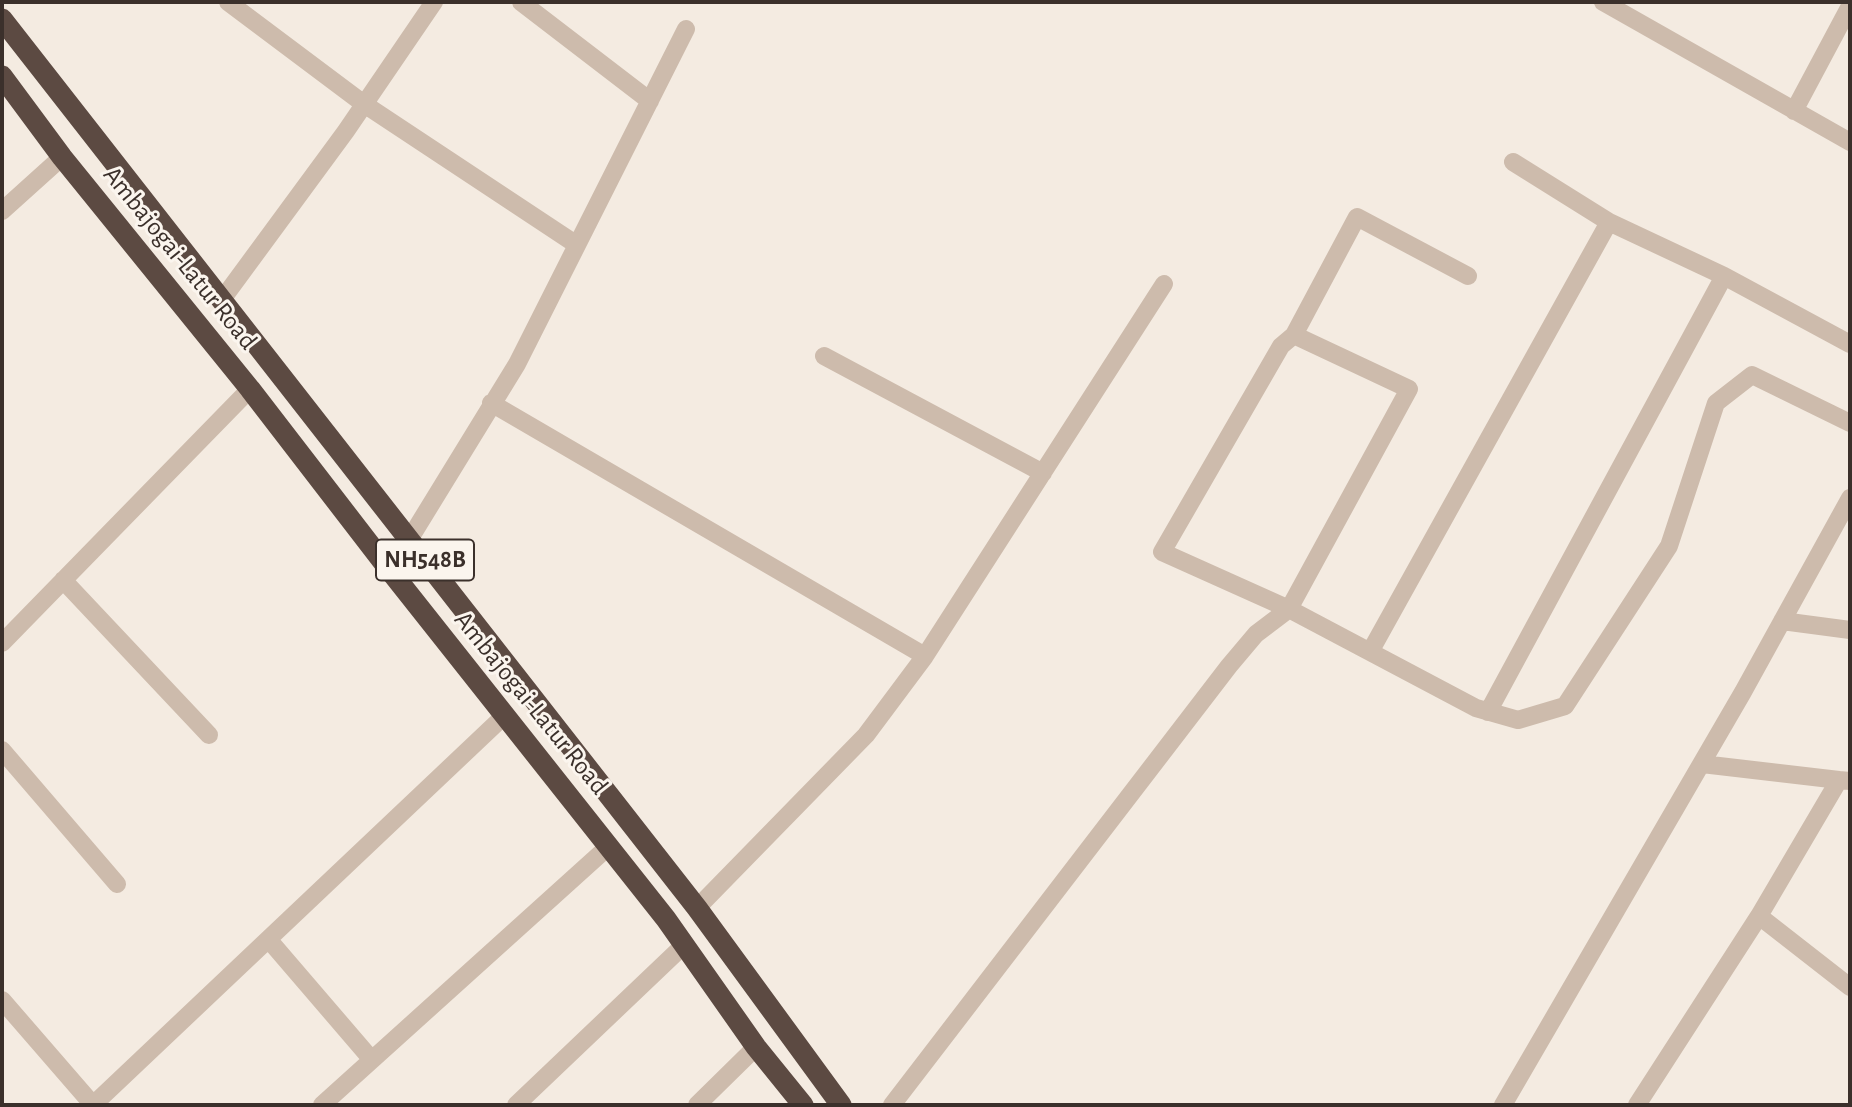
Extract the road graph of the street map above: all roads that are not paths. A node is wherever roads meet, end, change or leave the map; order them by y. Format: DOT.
graph roads {
  1 [pos="228,2"];
  2 [pos="433,2"];
  3 [pos="521,2"];
  4 [pos="1603,2"];
  5 [pos="1850,6"];
  6 [pos="2,19"];
  7 [pos="686,29"];
  8 [pos="2,76"];
  9 [pos="650,100"];
  10 [pos="364,104"];
  11 [pos="1794,111"];
  12 [pos="1850,142"];
  13 [pos="62,157"];
  14 [pos="1513,162"];
  15 [pos="2,211"];
  16 [pos="1609,222"];
  17 [pos="577,245"];
  18 [pos="1468,276"];
  19 [pos="1724,276"];
  20 [pos="1164,284"];
  21 [pos="221,301"];
  22 [pos="1294,335"];
  23 [pos="1850,344"];
  24 [pos="824,356"];
  25 [pos="250,390"];
  26 [pos="491,402"];
  27 [pos="1850,423"];
  28 [pos="1043,473"];
  29 [pos="1850,498"];
  30 [pos="409,540"];
  31 [pos="63,580"];
  32 [pos="1289,608"];
  33 [pos="1782,621"];
  34 [pos="1850,630"];
  35 [pos="2,643"];
  36 [pos="1370,652"];
  37 [pos="925,656"];
  38 [pos="1488,712"];
  39 [pos="505,716"];
  40 [pos="209,735"];
  41 [pos="2,750"];
  42 [pos="1702,764"];
  43 [pos="1844,781"];
  44 [pos="609,846"];
  45 [pos="117,884"];
  46 [pos="697,908"];
  47 [pos="1759,916"];
  48 [pos="269,940"];
  49 [pos="684,945"];
  50 [pos="1850,987"];
  51 [pos="2,1000"];
  52 [pos="756,1047"];
  53 [pos="372,1060"];
  54 [pos="321,1105"];
  55 [pos="516,1105"];
  56 [pos="697,1105"];
  57 [pos="803,1105"];
  58 [pos="841,1105"];
  59 [pos="892,1105"];
  60 [pos="1503,1105"];
  61 [pos="1637,1105"];
  1 -- 10 [label="street"];
  2 -- 10 [label="street"];
  3 -- 9 [label="street"];
  4 -- 11 [label="street"];
  5 -- 11 [label="street"];
  6 -- 21 [label="highway, NH548B"];
  7 -- 9 [label="street"];
  8 -- 13 [label="highway, Ambajogai-Latur Road / NH548B"];
  9 -- 17 [label="street"];
  10 -- 17 [label="street"];
  10 -- 21 [label="street"];
  11 -- 12 [label="street"];
  13 -- 15 [label="street"];
  13 -- 25 [label="highway, Ambajogai-Latur Road / NH548B"];
  14 -- 16 [label="street"];
  16 -- 19 [label="street"];
  16 -- 36 [label="street"];
  17 -- 26 [label="street"];
  18 -- 22 [label="street"];
  19 -- 23 [label="street"];
  19 -- 38 [label="street"];
  20 -- 28 [label="street"];
  21 -- 30 [label="highway, NH548B"];
  22 -- 32 [label="street"];
  22 -- 32 [label="street"];
  24 -- 28 [label="street"];
  25 -- 31 [label="street"];
  25 -- 39 [label="highway, Ambajogai-Latur Road / NH548B"];
  26 -- 30 [label="street"];
  26 -- 37 [label="street"];
  27 -- 38 [label="street"];
  28 -- 37 [label="street"];
  29 -- 33 [label="street"];
  30 -- 46 [label="highway, NH548B"];
  31 -- 35 [label="street"];
  31 -- 40 [label="street"];
  32 -- 36 [label="street"];
  32 -- 59 [label="street"];
  33 -- 34 [label="street"];
  33 -- 42 [label="street"];
  36 -- 38 [label="street"];
  37 -- 46 [label="street"];
  39 -- 44 [label="highway, Ambajogai-Latur Road / NH548B"];
  39 -- 48 [label="street"];
  41 -- 45 [label="street"];
  42 -- 43 [label="street"];
  42 -- 60 [label="street"];
  43 -- 47 [label="street"];
  44 -- 49 [label="highway, Ambajogai-Latur Road / NH548B"];
  44 -- 53 [label="street"];
  46 -- 58 [label="highway, NH548B"];
  47 -- 50 [label="street"];
  47 -- 61 [label="street"];
  48 -- 51 [label="street"];
  48 -- 53 [label="street"];
  49 -- 52 [label="highway, Ambajogai-Latur Road / NH548B"];
  49 -- 55 [label="street"];
  52 -- 56 [label="street"];
  52 -- 57 [label="highway, Ambajogai-Latur Road / NH548B"];
  53 -- 54 [label="street"];
}
